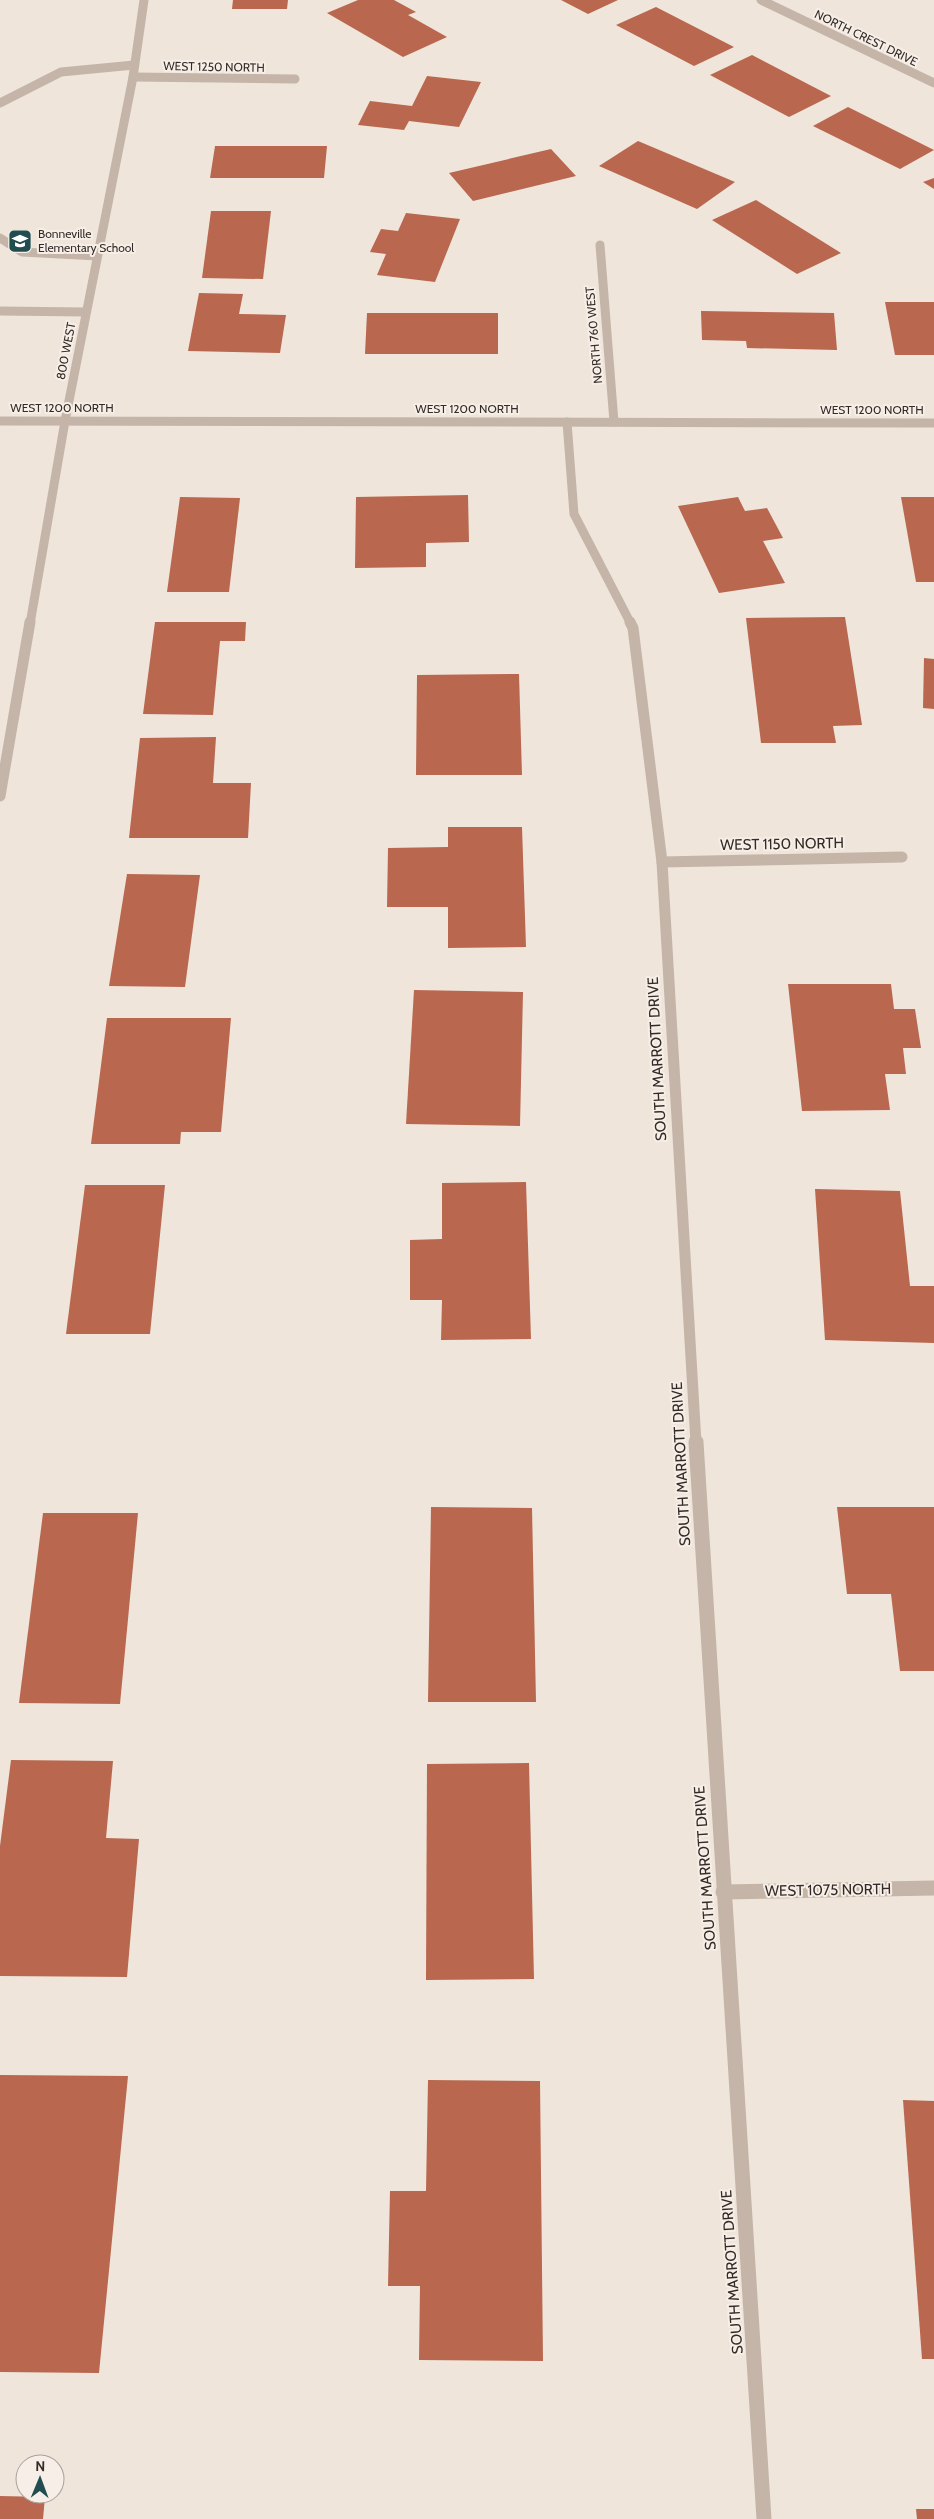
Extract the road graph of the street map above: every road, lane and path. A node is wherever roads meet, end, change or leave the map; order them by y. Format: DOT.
graph roads {
  1 [pos="144,0"];
  2 [pos="761,0"];
  3 [pos="134,65"];
  4 [pos="133,77"];
  5 [pos="295,79"];
  6 [pos="934,83"];
  7 [pos="0,103"];
  8 [pos="0,238"];
  9 [pos="600,245"];
  10 [pos="97,256"];
  11 [pos="0,311"];
  12 [pos="86,312"];
  13 [pos="0,420"];
  14 [pos="65,421"];
  15 [pos="566,422"];
  16 [pos="614,422"];
  17 [pos="934,423"];
  18 [pos="0,796"];
  19 [pos="902,857"];
  20 [pos="662,862"];
  21 [pos="934,1888"];
  22 [pos="723,1892"];
  23 [pos="764,2519"];
  1 -- 3 [label="street, 800 WEST"];
  2 -- 6 [label="street, NORTH CREST DRIVE"];
  3 -- 4 [label="street, 800 WEST"];
  3 -- 7 [label="street"];
  4 -- 5 [label="street, WEST 1250 NORTH"];
  4 -- 10 [label="street, 800 WEST"];
  8 -- 10 [label="street"];
  9 -- 16 [label="street, NORTH 760 WEST"];
  10 -- 12 [label="street, 800 WEST"];
  11 -- 12 [label="street"];
  12 -- 14 [label="street, 800 WEST"];
  13 -- 14 [label="street, WEST 1200 NORTH"];
  14 -- 15 [label="street, WEST 1200 NORTH"];
  14 -- 18 [label="street, 800 WEST"];
  15 -- 16 [label="street, WEST 1200 NORTH"];
  15 -- 20 [label="street, SOUTH MARROTT DRIVE"];
  16 -- 17 [label="street, WEST 1200 NORTH"];
  19 -- 20 [label="street, WEST 1150 NORTH"];
  20 -- 22 [label="street, SOUTH MARROTT DRIVE"];
  21 -- 22 [label="street, WEST 1075 NORTH"];
  22 -- 23 [label="street, SOUTH MARROTT DRIVE"];
}
